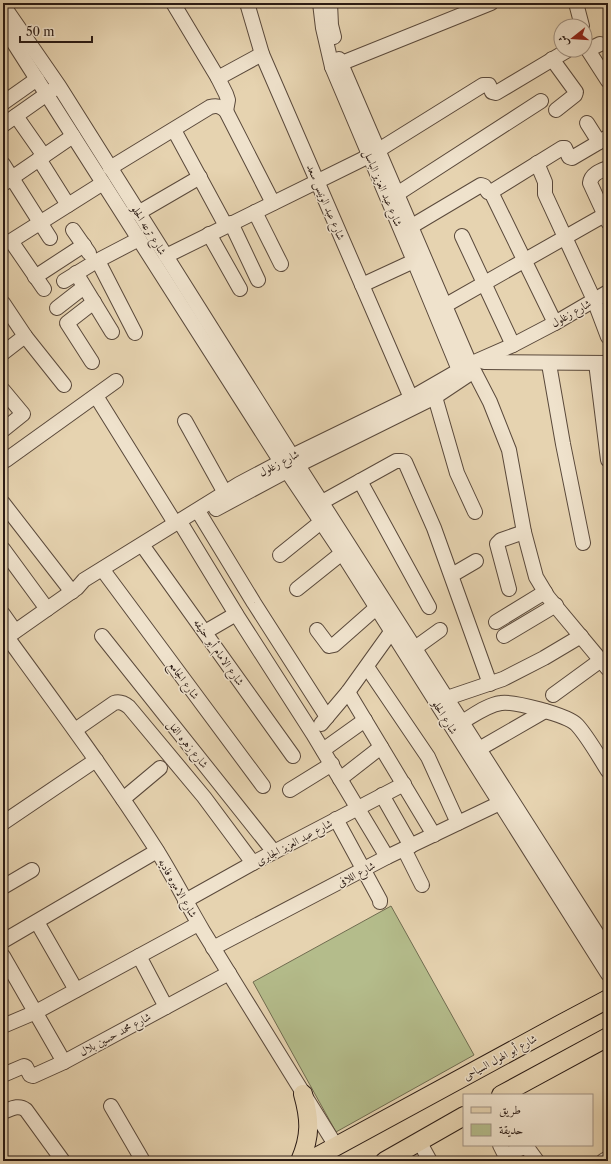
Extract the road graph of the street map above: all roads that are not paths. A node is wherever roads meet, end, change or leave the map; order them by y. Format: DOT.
graph roads {
  1 [pos="174,3"];
  2 [pos="247,3"];
  3 [pos="491,3"];
  4 [pos="329,4"];
  5 [pos="578,4"];
  6 [pos="3,5"];
  7 [pos="581,18"];
  8 [pos="3,26"];
  9 [pos="593,49"];
  10 [pos="262,54"];
  11 [pos="552,59"];
  12 [pos="336,65"];
  13 [pos="606,72"];
  14 [pos="218,78"];
  15 [pos="37,79"];
  16 [pos="59,86"];
  17 [pos="47,94"];
  18 [pos="541,101"];
  19 [pos="3,103"];
  20 [pos="556,110"];
  21 [pos="226,111"];
  22 [pos="16,116"];
  23 [pos="587,123"];
  24 [pos="3,125"];
  25 [pos="174,130"];
  26 [pos="73,136"];
  27 [pos="604,141"];
  28 [pos="374,153"];
  29 [pos="41,158"];
  30 [pos="537,163"];
  31 [pos="3,164"];
  32 [pos="110,168"];
  33 [pos="608,168"];
  34 [pos="200,177"];
  35 [pos="8,181"];
  36 [pos="317,182"];
  37 [pos="103,183"];
  38 [pos="491,192"];
  39 [pos="397,194"];
  40 [pos="273,203"];
  41 [pos="68,204"];
  42 [pos="255,212"];
  43 [pos="138,213"];
  44 [pos="607,217"];
  45 [pos="40,222"];
  46 [pos="229,225"];
  47 [pos="412,226"];
  48 [pos="73,230"];
  49 [pos="209,234"];
  50 [pos="462,236"];
  51 [pos="50,238"];
  52 [pos="564,238"];
  53 [pos="139,239"];
  54 [pos="84,245"];
  55 [pos="166,256"];
  56 [pos="525,260"];
  57 [pos="414,261"];
  58 [pos="96,262"];
  59 [pos="281,264"];
  60 [pos="35,277"];
  61 [pos="258,280"];
  62 [pos="485,283"];
  63 [pos="362,285"];
  64 [pos="84,287"];
  65 [pos="44,289"];
  66 [pos="240,289"];
  67 [pos="608,292"];
  68 [pos="594,300"];
  69 [pos="94,302"];
  70 [pos="3,304"];
  71 [pos="446,305"];
  72 [pos="56,308"];
  73 [pos="555,323"];
  74 [pos="112,332"];
  75 [pos="135,333"];
  76 [pos="25,336"];
  77 [pos="608,337"];
  78 [pos="513,345"];
  79 [pos="3,353"];
  80 [pos="92,362"];
  81 [pos="602,363"];
  82 [pos="477,364"];
  83 [pos="549,364"];
  84 [pos="116,381"];
  85 [pos="64,385"];
  86 [pos="3,390"];
  87 [pos="96,396"];
  88 [pos="435,397"];
  89 [pos="411,398"];
  90 [pos="185,421"];
  91 [pos="3,430"];
  92 [pos="6,460"];
  93 [pos="608,460"];
  94 [pos="289,463"];
  95 [pos="360,481"];
  96 [pos="225,492"];
  97 [pos="3,502"];
  98 [pos="322,502"];
  99 [pos="475,512"];
  100 [pos="201,516"];
  101 [pos="321,522"];
  102 [pos="179,525"];
  103 [pos="334,532"];
  104 [pos="524,532"];
  105 [pos="583,543"];
  106 [pos="3,549"];
  107 [pos="145,549"];
  108 [pos="342,553"];
  109 [pos="280,555"];
  110 [pos="476,561"];
  111 [pos="105,573"];
  112 [pos="452,575"];
  113 [pos="297,589"];
  114 [pos="509,589"];
  115 [pos="75,590"];
  116 [pos="545,592"];
  117 [pos="429,606"];
  118 [pos="556,606"];
  119 [pos="376,608"];
  120 [pos="47,609"];
  121 [pos="3,614"];
  122 [pos="236,614"];
  123 [pos="496,622"];
  124 [pos="318,630"];
  125 [pos="440,630"];
  126 [pos="205,632"];
  127 [pos="391,632"];
  128 [pos="8,636"];
  129 [pos="102,636"];
  130 [pos="504,636"];
  131 [pos="581,636"];
  132 [pos="415,648"];
  133 [pos="605,665"];
  134 [pos="367,667"];
  135 [pos="490,684"];
  136 [pos="348,692"];
  137 [pos="553,695"];
  138 [pos="447,698"];
  139 [pos="545,711"];
  140 [pos="327,717"];
  141 [pos="365,720"];
  142 [pos="462,722"];
  143 [pos="75,730"];
  144 [pos="313,734"];
  145 [pos="381,747"];
  146 [pos="479,749"];
  147 [pos="323,750"];
  148 [pos="293,756"];
  149 [pos="96,760"];
  150 [pos="332,764"];
  151 [pos="160,768"];
  152 [pos="608,771"];
  153 [pos="340,779"];
  154 [pos="404,784"];
  155 [pos="263,786"];
  156 [pos="290,790"];
  157 [pos="382,795"];
  158 [pos="123,798"];
  159 [pos="500,803"];
  160 [pos="358,808"];
  161 [pos="336,819"];
  162 [pos="3,823"];
  163 [pos="458,823"];
  164 [pos="434,834"];
  165 [pos="407,848"];
  166 [pos="157,851"];
  167 [pos="274,852"];
  168 [pos="387,857"];
  169 [pos="253,863"];
  170 [pos="32,870"];
  171 [pos="364,870"];
  172 [pos="422,885"];
  173 [pos="3,887"];
  174 [pos="185,902"];
  175 [pos="380,902"];
  176 [pos="37,922"];
  177 [pos="198,924"];
  178 [pos="3,941"];
  179 [pos="213,948"];
  180 [pos="605,954"];
  181 [pos="3,956"];
  182 [pos="139,956"];
  183 [pos="229,973"];
  184 [pos="608,974"];
  185 [pos="76,990"];
  186 [pos="608,1000"];
  187 [pos="166,1007"];
  188 [pos="36,1012"];
  189 [pos="3,1026"];
  190 [pos="608,1036"];
  191 [pos="64,1062"];
  192 [pos="3,1075"];
  193 [pos="303,1094"];
  194 [pos="504,1094"];
  195 [pos="111,1106"];
  196 [pos="3,1112"];
  197 [pos="463,1117"];
  198 [pos="419,1141"];
  199 [pos="336,1146"];
  200 [pos="500,1146"];
  201 [pos="526,1146"];
  202 [pos="526,1146"];
  203 [pos="608,1158"];
  204 [pos="63,1161"];
  205 [pos="143,1161"];
  206 [pos="300,1161"];
  207 [pos="309,1161"];
  208 [pos="384,1161"];
  209 [pos="430,1161"];
  210 [pos="537,1161"];
  211 [pos="603,1161"];
  1 -- 14 [label="street"];
  2 -- 10 [label="street, شارع عبد الونيس سعد"];
  3 -- 12 [label="street"];
  4 -- 12 [label="street, شارع عبد العزيز الباسل"];
  5 -- 7 [label="street"];
  6 -- 16 [label="street, شارع ترعه الحلو"];
  8 -- 15 [label="street, شارع ترعه الحلو"];
  9 -- 13 [label="street"];
  10 -- 14 [label="street"];
  10 -- 36 [label="street, شارع عبد الونيس سعد"];
  11 -- 20 [label="street"];
  11 -- 28 [label="street"];
  12 -- 28 [label="street, شارع عبد العزيز الباسل"];
  14 -- 21 [label="street"];
  15 -- 17 [label="street, شارع ترعه الحلو"];
  15 -- 19 [label="street"];
  16 -- 17 [label="street"];
  16 -- 32 [label="street, شارع ترعه الحلو"];
  17 -- 22 [label="street"];
  17 -- 26 [label="street, شارع ترعه الحلو"];
  18 -- 39 [label="street"];
  21 -- 25 [label="street"];
  21 -- 40 [label="street"];
  22 -- 24 [label="street"];
  22 -- 29 [label="street"];
  23 -- 27 [label="street"];
  25 -- 32 [label="street"];
  25 -- 34 [label="street"];
  26 -- 29 [label="street"];
  26 -- 37 [label="street, شارع ترعه الحلو"];
  27 -- 30 [label="street"];
  28 -- 36 [label="street"];
  28 -- 39 [label="street, شارع عبد العزيز الباسل"];
  28 -- 57 [label="street, شارع عبد العزيز الباسل"];
  29 -- 35 [label="street"];
  29 -- 41 [label="street"];
  30 -- 38 [label="street"];
  30 -- 52 [label="street"];
  31 -- 35 [label="street"];
  32 -- 43 [label="street, شارع ترعه الحلو"];
  33 -- 44 [label="street"];
  34 -- 43 [label="street"];
  34 -- 46 [label="street"];
  35 -- 45 [label="street"];
  36 -- 40 [label="street"];
  36 -- 63 [label="street, شارع عبد الونيس سعد"];
  37 -- 41 [label="street"];
  37 -- 53 [label="street, شارع ترعه الحلو"];
  38 -- 47 [label="street"];
  38 -- 56 [label="street"];
  39 -- 47 [label="street, شارع عبد العزيز الباسل"];
  40 -- 42 [label="street"];
  41 -- 45 [label="street"];
  42 -- 46 [label="street"];
  42 -- 59 [label="street"];
  43 -- 55 [label="street, شارع ترعه الحلو"];
  44 -- 52 [label="street"];
  45 -- 51 [label="street"];
  45 -- 60 [label="street"];
  46 -- 49 [label="street"];
  46 -- 61 [label="street"];
  47 -- 71 [label="street, شارع عبد العزيز الباسل"];
  48 -- 54 [label="street"];
  49 -- 55 [label="street"];
  49 -- 66 [label="street"];
  50 -- 62 [label="street"];
  52 -- 56 [label="street"];
  52 -- 68 [label="street"];
  53 -- 58 [label="street"];
  53 -- 94 [label="street, شارع ترعه الحلو"];
  54 -- 58 [label="street"];
  54 -- 60 [label="street"];
  55 -- 94 [label="street, شارع ترعه الحلو"];
  56 -- 62 [label="street"];
  56 -- 73 [label="street"];
  57 -- 63 [label="street"];
  57 -- 82 [label="street, شارع عبد العزيز الباسل"];
  58 -- 64 [label="street"];
  58 -- 75 [label="street"];
  60 -- 65 [label="street"];
  62 -- 71 [label="street"];
  62 -- 78 [label="street"];
  63 -- 89 [label="street, شارع عبد الونيس سعد"];
  64 -- 69 [label="street"];
  64 -- 72 [label="street"];
  67 -- 68 [label="street, شارع زغلول"];
  68 -- 73 [label="street, شارع زغلول"];
  68 -- 77 [label="street"];
  69 -- 74 [label="street"];
  69 -- 80 [label="street"];
  70 -- 76 [label="street"];
  71 -- 82 [label="street, شارع عبد العزيز الباسل"];
  73 -- 78 [label="street, شارع زغلول"];
  76 -- 79 [label="street"];
  76 -- 85 [label="street"];
  78 -- 82 [label="street, شارع زغلول"];
  81 -- 83 [label="street"];
  81 -- 93 [label="street"];
  82 -- 83 [label="street"];
  82 -- 88 [label="street, شارع زغلول"];
  82 -- 89 [label="street, شارع زغلول"];
  82 -- 104 [label="street"];
  83 -- 105 [label="street"];
  84 -- 87 [label="street"];
  86 -- 91 [label="street"];
  87 -- 92 [label="street"];
  87 -- 102 [label="street"];
  88 -- 94 [label="street, شارع زغلول"];
  88 -- 99 [label="street"];
  89 -- 94 [label="street, شارع زغلول"];
  90 -- 96 [label="street"];
  94 -- 96 [label="street, شارع زغلول"];
  94 -- 98 [label="street, شارع الحلو"];
  94 -- 100 [label="street, شارع زغلول"];
  94 -- 101 [label="street, شارع الحلو"];
  95 -- 98 [label="street"];
  95 -- 112 [label="street"];
  95 -- 117 [label="street"];
  96 -- 102 [label="street, شارع زغلول"];
  97 -- 115 [label="street"];
  98 -- 103 [label="street, شارع الحلو"];
  100 -- 102 [label="street, شارع زغلول"];
  100 -- 140 [label="street"];
  101 -- 103 [label="street, شارع الحلو"];
  101 -- 109 [label="street"];
  102 -- 107 [label="street, شارع زغلول"];
  102 -- 115 [label="street, شارع زغلول"];
  102 -- 122 [label="street"];
  103 -- 108 [label="street, شارع الحلو"];
  103 -- 132 [label="street, شارع الحلو"];
  104 -- 114 [label="street"];
  104 -- 116 [label="street"];
  106 -- 120 [label="street"];
  107 -- 111 [label="street, شارع زغلول"];
  107 -- 126 [label="street, شارع الامام أبو حنيفه"];
  108 -- 113 [label="street"];
  108 -- 119 [label="street, شارع الحلو"];
  110 -- 112 [label="street"];
  111 -- 115 [label="street, شارع زغلول"];
  111 -- 155 [label="street, شارع الجامع"];
  112 -- 135 [label="street"];
  115 -- 120 [label="street, شارع زغلول"];
  116 -- 118 [label="street"];
  116 -- 123 [label="street"];
  118 -- 130 [label="street"];
  118 -- 131 [label="street"];
  119 -- 124 [label="street"];
  119 -- 127 [label="street, شارع الحلو"];
  120 -- 128 [label="street, شارع زغلول"];
  121 -- 128 [label="street, شارع الاميره فاديه"];
  122 -- 126 [label="street"];
  122 -- 144 [label="street"];
  125 -- 132 [label="street"];
  126 -- 148 [label="street, شارع الامام أبو حنيفه"];
  127 -- 134 [label="street"];
  127 -- 159 [label="street, شارع الحلو"];
  128 -- 143 [label="street, شارع الاميره فاديه"];
  129 -- 167 [label="street, شارع زهره الفل"];
  131 -- 133 [label="street"];
  131 -- 135 [label="street"];
  132 -- 138 [label="street, شارع الحلو"];
  133 -- 137 [label="street"];
  134 -- 136 [label="street"];
  134 -- 163 [label="street"];
  135 -- 138 [label="street"];
  136 -- 140 [label="street"];
  136 -- 141 [label="street"];
  138 -- 142 [label="street, شارع الحلو"];
  139 -- 142 [label="street"];
  139 -- 146 [label="street"];
  139 -- 152 [label="street"];
  140 -- 144 [label="street"];
  141 -- 145 [label="street"];
  141 -- 147 [label="street"];
  142 -- 146 [label="street, شارع الحلو"];
  143 -- 149 [label="street, شارع الاميره فاديه"];
  143 -- 169 [label="street"];
  144 -- 147 [label="street"];
  145 -- 153 [label="street"];
  145 -- 154 [label="street"];
  146 -- 180 [label="street, شارع الحلو"];
  147 -- 150 [label="street"];
  149 -- 158 [label="street, شارع الاميره فاديه"];
  149 -- 162 [label="street"];
  150 -- 153 [label="street"];
  150 -- 156 [label="street"];
  151 -- 158 [label="street"];
  153 -- 160 [label="street"];
  154 -- 157 [label="street, شارع عبد العزيز الجابرى"];
  154 -- 164 [label="street"];
  157 -- 160 [label="street, شارع عبد العزيز الجابرى"];
  157 -- 165 [label="street"];
  158 -- 166 [label="street, شارع الاميره فاديه"];
  159 -- 163 [label="street, شارع اللافى"];
  159 -- 180 [label="street, شارع الحلو"];
  160 -- 161 [label="street, شارع عبد العزيز الجابرى"];
  160 -- 168 [label="street"];
  161 -- 167 [label="street, شارع عبد العزيز الجابرى"];
  161 -- 171 [label="street"];
  163 -- 164 [label="street, شارع اللافى"];
  164 -- 165 [label="street, شارع اللافى"];
  165 -- 168 [label="street, شارع اللافى"];
  165 -- 172 [label="street"];
  166 -- 174 [label="street, شارع الاميره فاديه"];
  166 -- 176 [label="street"];
  167 -- 169 [label="street, شارع عبد العزيز الجابرى"];
  168 -- 171 [label="street, شارع اللافى"];
  169 -- 174 [label="street, شارع عبد العزيز الجابرى"];
  170 -- 173 [label="street"];
  171 -- 175 [label="street"];
  171 -- 179 [label="street, شارع اللافى"];
  174 -- 177 [label="street, شارع الاميره فاديه"];
  176 -- 178 [label="street"];
  176 -- 185 [label="street"];
  177 -- 179 [label="street, شارع الاميره فاديه"];
  177 -- 182 [label="street"];
  179 -- 183 [label="street, شارع الاميره فاديه"];
  180 -- 184 [label="street, شارع الحلو"];
  181 -- 188 [label="street"];
  182 -- 185 [label="street"];
  182 -- 187 [label="street"];
  183 -- 187 [label="street, شارع محمد حسين بلال"];
  183 -- 193 [label="street, شارع الاميره فاديه"];
  185 -- 188 [label="street"];
  186 -- 199 [label="main road, شارع أبو الهول السياحى"];
  187 -- 191 [label="street, شارع محمد حسين بلال"];
  188 -- 189 [label="street"];
  188 -- 191 [label="street"];
  190 -- 194 [label="main road"];
  191 -- 192 [label="street, شارع محمد حسين بلال"];
  193 -- 199 [label="street, شارع الاميره فاديه"];
  193 -- 206 [label="main road"];
  195 -- 205 [label="street"];
  196 -- 204 [label="street"];
  197 -- 198 [label="main road"];
  198 -- 208 [label="main road"];
  198 -- 209 [label="street"];
  199 -- 207 [label="main road, شارع أبو الهول السياحى"];
  200 -- 202 [label="street"];
  201 -- 210 [label="street"];
  203 -- 211 [label="street"];
}
